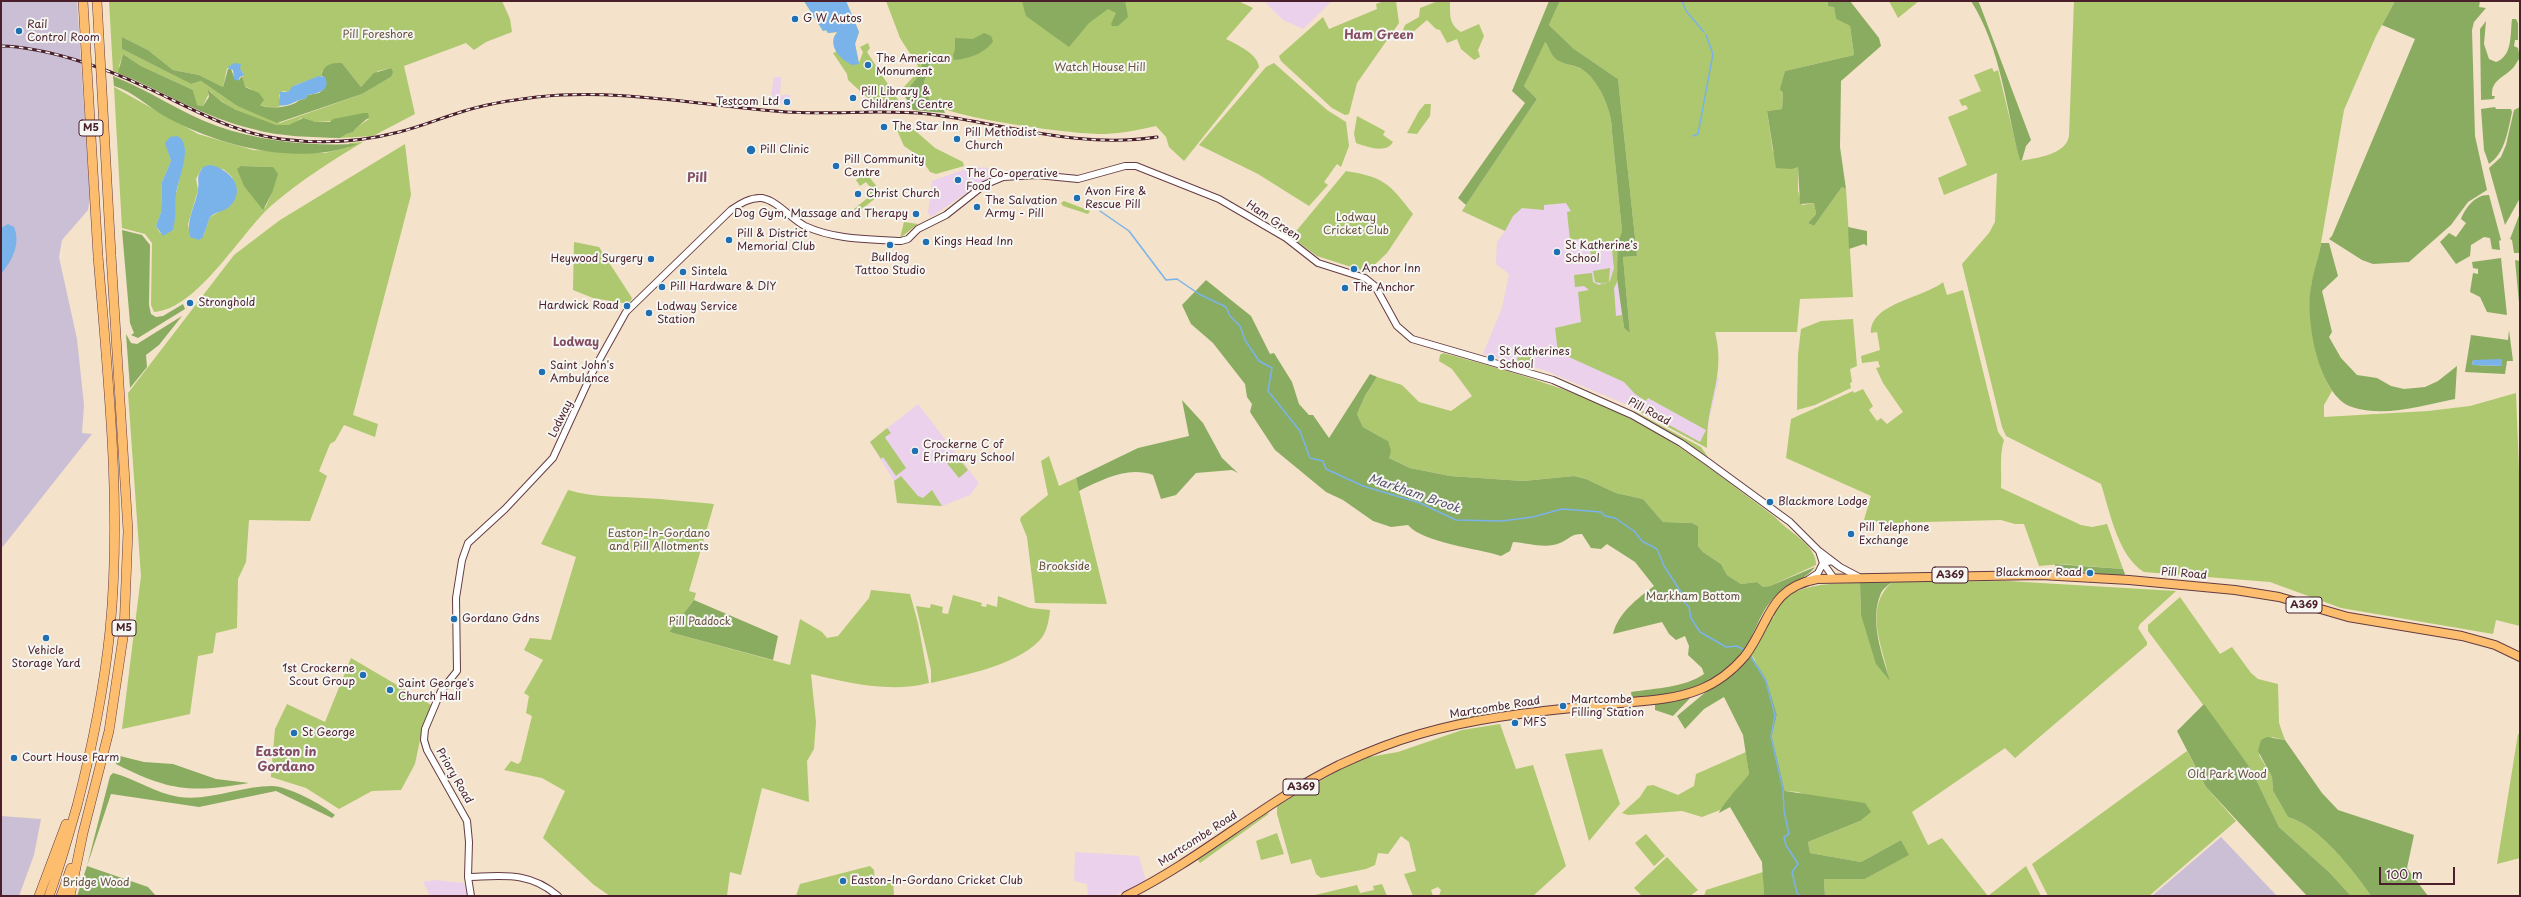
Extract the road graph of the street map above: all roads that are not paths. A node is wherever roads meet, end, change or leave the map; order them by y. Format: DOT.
graph roads {
  1 [pos="83,1"];
  2 [pos="97,1"];
  3 [pos="743,202"];
  4 [pos="1440,348"];
  5 [pos="465,549"];
  6 [pos="1819,551"];
  7 [pos="1832,561"];
  8 [pos="1823,563"];
  9 [pos="1840,567"];
  10 [pos="1836,577"];
  11 [pos="1859,577"];
  12 [pos="1808,580"];
  13 [pos="2520,657"];
  14 [pos="86,770"];
  15 [pos="83,833"];
  16 [pos="468,878"];
  17 [pos="39,896"];
  18 [pos="49,896"];
  19 [pos="61,896"];
  20 [pos="70,896"];
  21 [pos="471,896"];
  22 [pos="558,896"];
  23 [pos="1126,896"];
  1 -- 14 [label="highway, M5, bridge"];
  2 -- 15 [label="highway, M5, bridge"];
  3 -- 4 [label="street, Ham Green"];
  3 -- 5 [label="street, Lodway"];
  4 -- 6 [label="street, Pill Road"];
  5 -- 16 [label="street, Priory Road"];
  6 -- 7 [label="street, Pill Road"];
  6 -- 8 [label="street, Pill Road"];
  7 -- 8 [label="street"];
  7 -- 9 [label="street, Pill Road"];
  8 -- 10 [label="street, Pill Road"];
  8 -- 12 [label="street"];
  9 -- 10 [label="street"];
  9 -- 11 [label="street, Pill Road"];
  10 -- 11 [label="main road, Martcombe Road / A369"];
  10 -- 12 [label="main road, Martcombe Road / A369"];
  11 -- 13 [label="main road, Pill Road / A369"];
  12 -- 23 [label="main road, Martcombe Road / A369"];
  14 -- 17 [label="highway, M5"];
  14 -- 18 [label="highway, M5"];
  15 -- 19 [label="highway, M5"];
  15 -- 20 [label="highway, M5"];
  16 -- 21 [label="street, Priory Road"];
  16 -- 22 [label="street"];
}
